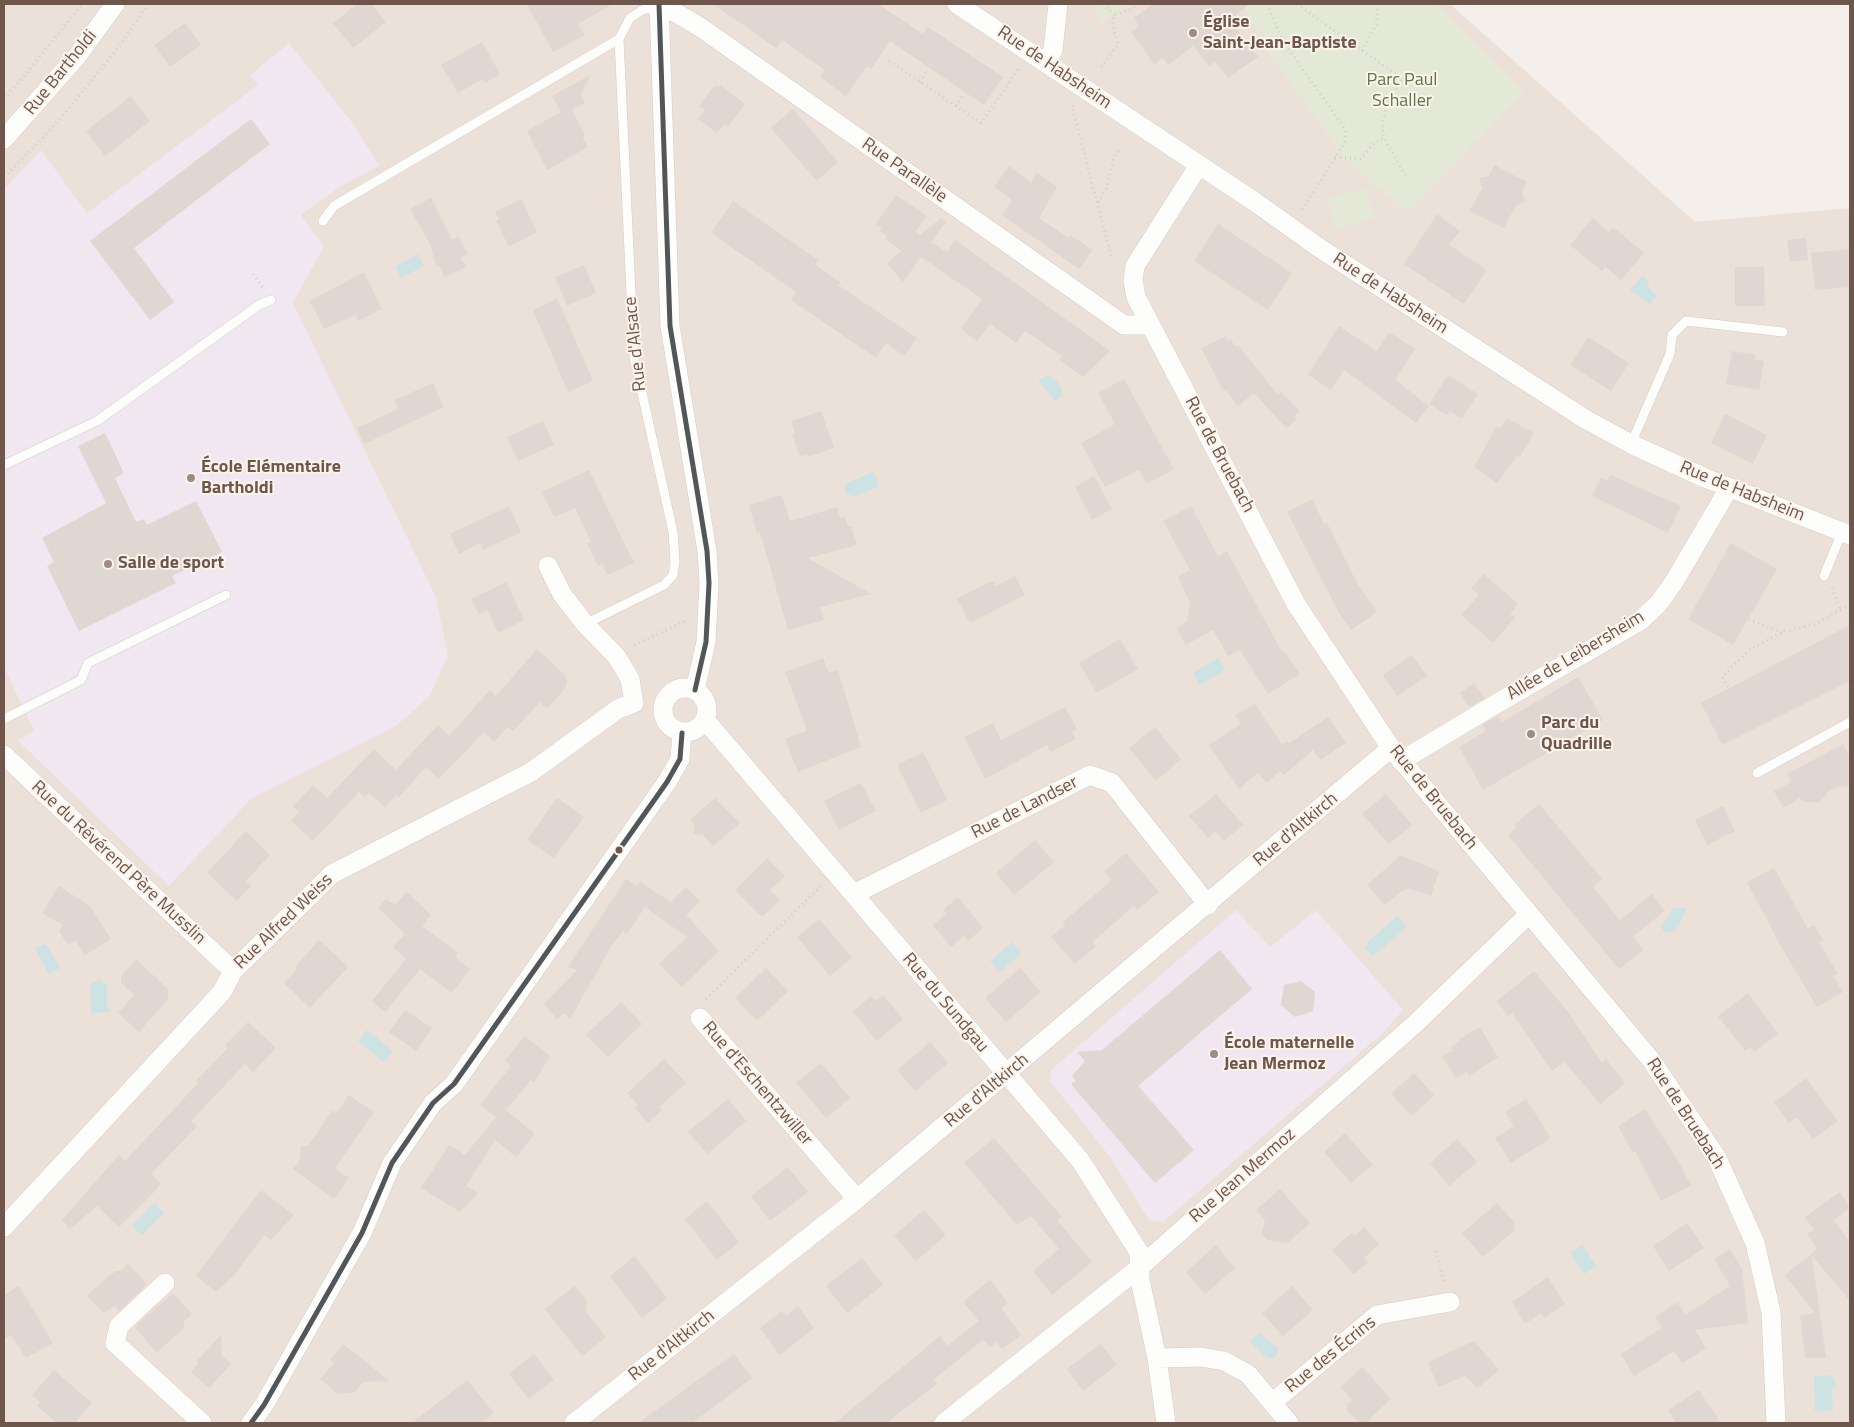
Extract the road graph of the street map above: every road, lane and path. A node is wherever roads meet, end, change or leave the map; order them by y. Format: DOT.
graph roads {
  1 [pos="82,4"];
  2 [pos="115,4"];
  3 [pos="148,4"];
  4 [pos="957,4"];
  5 [pos="1058,4"];
  6 [pos="1103,4"];
  7 [pos="1140,4"];
  8 [pos="1267,4"];
  9 [pos="1298,4"];
  10 [pos="1377,4"];
  11 [pos="658,6"];
  12 [pos="1114,15"];
  13 [pos="619,39"];
  14 [pos="1362,51"];
  15 [pos="889,61"];
  16 [pos="1046,63"];
  17 [pos="1101,67"];
  18 [pos="1019,68"];
  19 [pos="927,71"];
  20 [pos="920,82"];
  21 [pos="963,95"];
  22 [pos="4,99"];
  23 [pos="1074,104"];
  24 [pos="956,106"];
  25 [pos="1384,138"];
  26 [pos="4,140"];
  27 [pos="1120,148"];
  28 [pos="1335,157"];
  29 [pos="1199,165"];
  30 [pos="1405,175"];
  31 [pos="4,177"];
  32 [pos="1098,203"];
  33 [pos="1300,213"];
  34 [pos="323,221"];
  35 [pos="1112,258"];
  36 [pos="253,274"];
  37 [pos="264,289"];
  38 [pos="271,300"];
  39 [pos="1151,325"];
  40 [pos="1783,332"];
  41 [pos="1631,444"];
  42 [pos="4,465"];
  43 [pos="1729,488"];
  44 [pos="1846,533"];
  45 [pos="548,566"];
  46 [pos="1824,574"];
  47 [pos="226,595"];
  48 [pos="1850,605"];
  49 [pos="1841,610"];
  50 [pos="693,618"];
  51 [pos="1749,619"];
  52 [pos="585,624"];
  53 [pos="1783,632"];
  54 [pos="629,648"];
  55 [pos="1728,687"];
  56 [pos="695,690"];
  57 [pos="634,704"];
  58 [pos="663,707"];
  59 [pos="4,719"];
  60 [pos="706,721"];
  61 [pos="1850,722"];
  62 [pos="682,733"];
  63 [pos="1396,754"];
  64 [pos="4,756"];
  65 [pos="1757,774"];
  66 [pos="823,884"];
  67 [pos="854,894"];
  68 [pos="1208,905"];
  69 [pos="1529,914"];
  70 [pos="233,971"];
  71 [pos="700,1018"];
  72 [pos="1006,1075"];
  73 [pos="857,1199"];
  74 [pos="4,1227"];
  75 [pos="1436,1251"];
  76 [pos="1140,1267"];
  77 [pos="165,1283"];
  78 [pos="1450,1302"];
  79 [pos="1157,1358"];
  80 [pos="1273,1402"];
  81 [pos="202,1423"];
  82 [pos="251,1423"];
  83 [pos="574,1423"];
  84 [pos="944,1423"];
  85 [pos="1166,1423"];
  86 [pos="1289,1423"];
  87 [pos="1776,1423"];
  1 -- 22 [label="path"];
  2 -- 26 [label="street, Rue Bartholdi"];
  3 -- 31 [label="path"];
  4 -- 16 [label="street, Rue de Habsheim"];
  5 -- 16 [label="street"];
  6 -- 12 [label="path"];
  7 -- 12 [label="path"];
  8 -- 28 [label="path"];
  9 -- 14 [label="path"];
  10 -- 14 [label="path"];
  11 -- 13 [label="lane"];
  11 -- 39 [label="street, Rue Parallèle"];
  11 -- 56 [label="street, Rue d'Alsace"];
  12 -- 17 [label="path"];
  13 -- 34 [label="lane"];
  13 -- 52 [label="lane, Rue d'Alsace"];
  14 -- 25 [label="path"];
  15 -- 20 [label="path"];
  16 -- 29 [label="street, Rue de Habsheim"];
  18 -- 24 [label="path"];
  19 -- 20 [label="path"];
  20 -- 24 [label="path"];
  21 -- 24 [label="path"];
  23 -- 32 [label="path"];
  25 -- 28 [label="path"];
  25 -- 30 [label="path"];
  27 -- 32 [label="path"];
  28 -- 33 [label="path"];
  29 -- 39 [label="street, Rue de Bruebach"];
  29 -- 41 [label="street, Rue de Habsheim"];
  32 -- 35 [label="path"];
  36 -- 37 [label="path"];
  38 -- 42 [label="lane"];
  39 -- 63 [label="street, Rue de Bruebach"];
  40 -- 41 [label="lane"];
  41 -- 43 [label="street, Rue de Habsheim"];
  43 -- 44 [label="street, Rue de Habsheim"];
  43 -- 63 [label="street, Allée de Leibersheim"];
  44 -- 46 [label="lane"];
  45 -- 52 [label="street"];
  46 -- 49 [label="path"];
  47 -- 59 [label="lane"];
  48 -- 49 [label="path"];
  49 -- 53 [label="path"];
  50 -- 54 [label="path"];
  51 -- 53 [label="path"];
  52 -- 57 [label="street"];
  53 -- 55 [label="path"];
  56 -- 58 [label="street"];
  56 -- 60 [label="street"];
  57 -- 58 [label="street, Rue Alfred Weiss"];
  57 -- 70 [label="street, Rue Alfred Weiss"];
  58 -- 62 [label="street"];
  60 -- 62 [label="street"];
  60 -- 67 [label="street, Rue du Sundgau"];
  61 -- 65 [label="lane"];
  62 -- 82 [label="street"];
  63 -- 68 [label="street, Rue d'Altkirch"];
  63 -- 69 [label="street, Rue de Bruebach"];
  64 -- 70 [label="street, Rue du Révérend Père Musslin"];
  66 -- 71 [label="path, Rue d'Eschentzwiller"];
  67 -- 68 [label="street, Rue de Landser"];
  67 -- 72 [label="street, Rue du Sundgau"];
  68 -- 72 [label="street, Rue d'Altkirch"];
  69 -- 76 [label="street, Rue Jean Mermoz"];
  69 -- 87 [label="street, Rue de Bruebach"];
  70 -- 74 [label="street, Rue Alfred Weiss"];
  71 -- 73 [label="street, Rue d'Eschentzwiller"];
  72 -- 73 [label="street, Rue d'Altkirch"];
  72 -- 76 [label="street, Rue du Sundgau"];
  73 -- 83 [label="street, Rue d'Altkirch"];
  75 -- 78 [label="path"];
  76 -- 79 [label="street, Rue du Sundgau"];
  76 -- 84 [label="street, Rue Jean Mermoz"];
  77 -- 81 [label="street"];
  78 -- 80 [label="street, Rue des Écrins"];
  79 -- 80 [label="street, Rue des Écrins"];
  79 -- 85 [label="street, Rue du Sundgau"];
  80 -- 86 [label="street, Rue des Écrins"];
}
